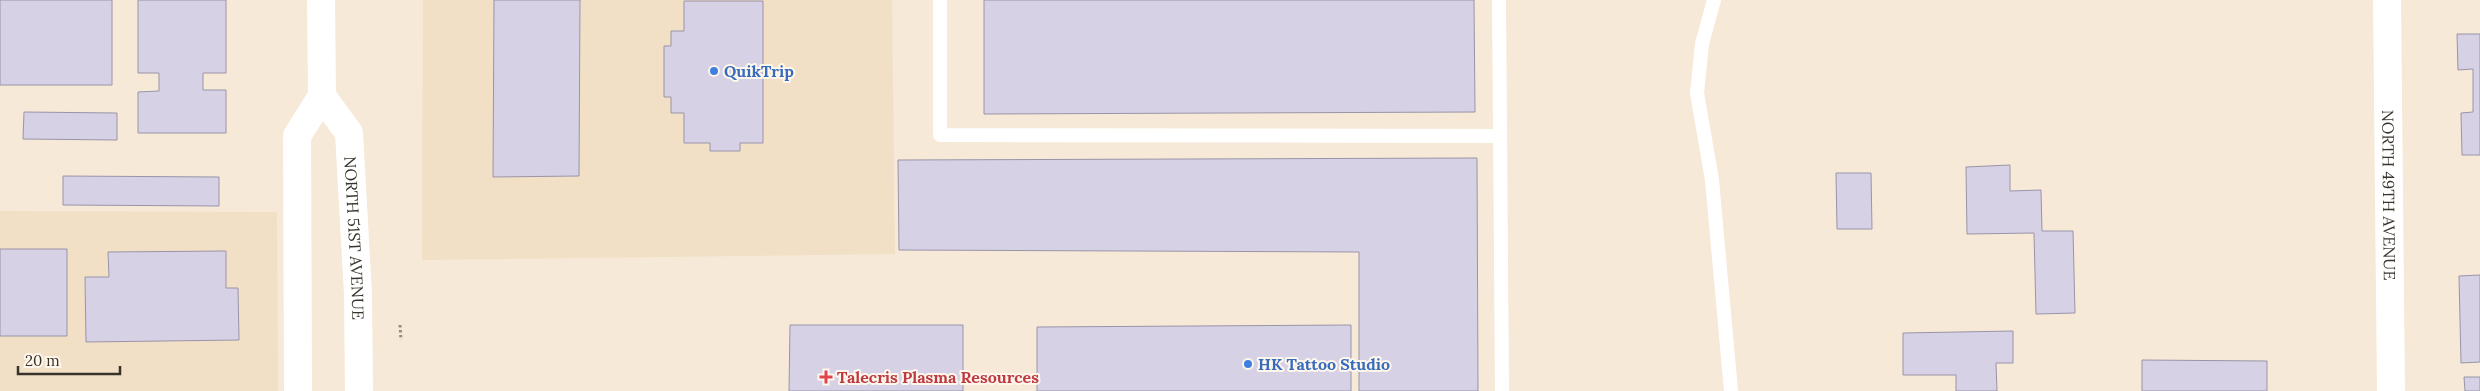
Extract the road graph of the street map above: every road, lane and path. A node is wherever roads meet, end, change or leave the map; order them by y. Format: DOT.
graph roads {
  1 [pos="321,0"];
  2 [pos="940,0"];
  3 [pos="1499,0"];
  4 [pos="1714,0"];
  5 [pos="2387,0"];
  6 [pos="322,96"];
  7 [pos="1500,136"];
  8 [pos="400,325"];
  9 [pos="401,340"];
  10 [pos="298,391"];
  11 [pos="360,391"];
  12 [pos="1502,391"];
  13 [pos="1731,391"];
  14 [pos="2391,391"];
  1 -- 6 [label="main road"];
  2 -- 7 [label="lane"];
  3 -- 7 [label="lane"];
  4 -- 13 [label="lane"];
  5 -- 14 [label="main road, NORTH 49TH AVENUE"];
  6 -- 10 [label="main road"];
  6 -- 11 [label="main road, NORTH 51ST AVENUE"];
  7 -- 12 [label="lane"];
  8 -- 9 [label="path"];
}
